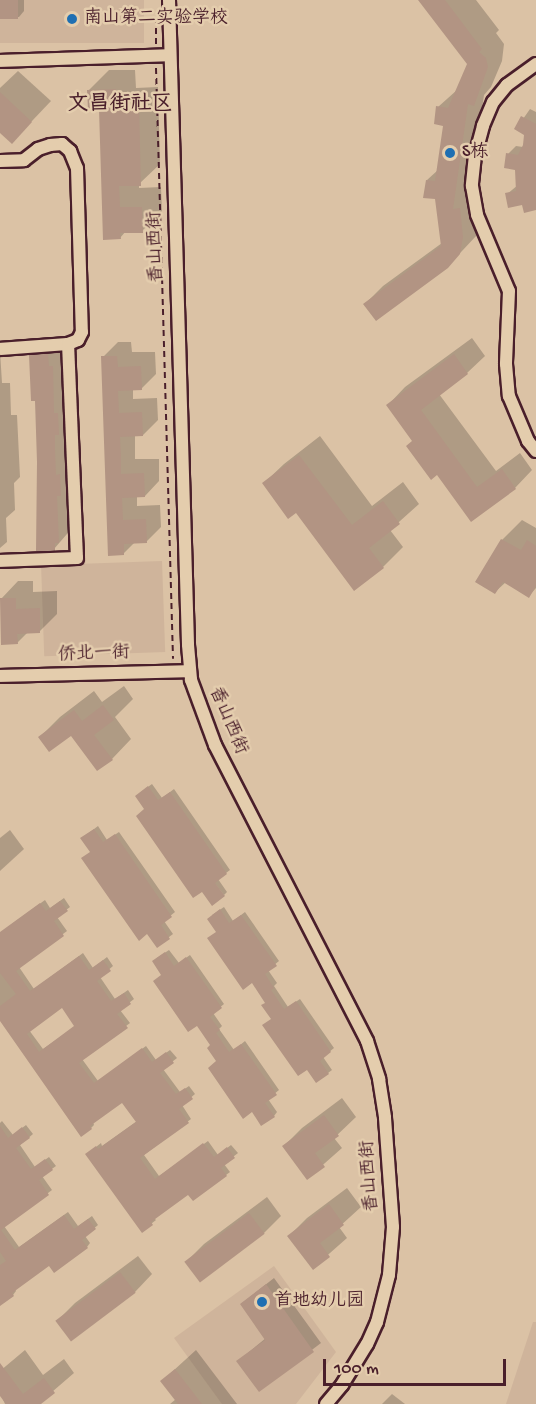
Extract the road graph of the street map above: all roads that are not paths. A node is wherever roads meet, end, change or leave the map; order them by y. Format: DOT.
graph roads {
  1 [pos="169,0"];
  2 [pos="169,55"];
  3 [pos="0,61"];
  4 [pos="536,64"];
  5 [pos="0,161"];
  6 [pos="68,344"];
  7 [pos="0,349"];
  8 [pos="536,451"];
  9 [pos="0,561"];
  10 [pos="189,670"];
  11 [pos="0,676"];
  12 [pos="326,1404"];
  1 -- 2 [label="street, 香山西街"];
  2 -- 3 [label="street"];
  2 -- 10 [label="street, 香山西街"];
  4 -- 8 [label="street"];
  5 -- 6 [label="street"];
  6 -- 7 [label="street"];
  6 -- 9 [label="street"];
  10 -- 11 [label="street, 侨北一街"];
  10 -- 12 [label="street, 香山西街"];
}
